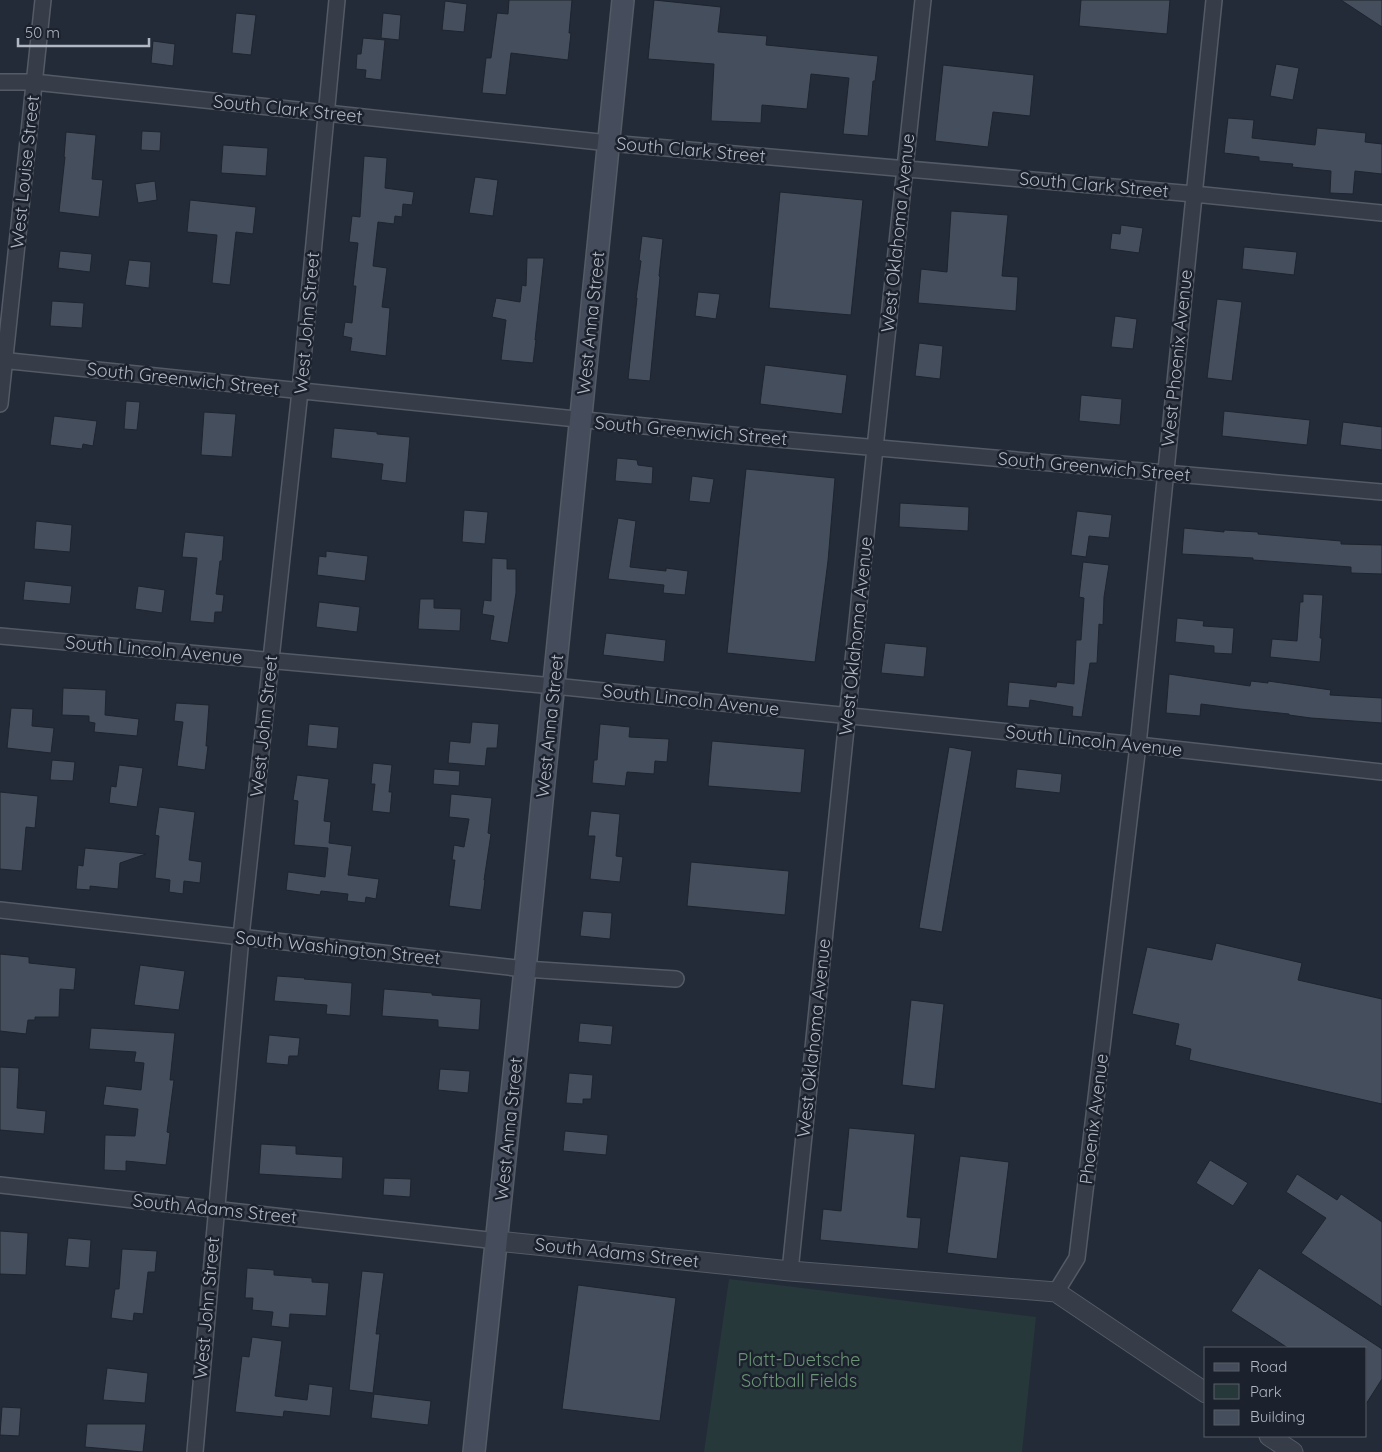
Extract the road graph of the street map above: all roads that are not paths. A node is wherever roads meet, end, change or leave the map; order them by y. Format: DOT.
graph roads {
  1 [pos="43,0"];
  2 [pos="337,0"];
  3 [pos="623,0"];
  4 [pos="923,0"];
  5 [pos="1214,0"];
  6 [pos="0,82"];
  7 [pos="34,82"];
  8 [pos="326,113"];
  9 [pos="609,143"];
  10 [pos="905,169"];
  11 [pos="1194,194"];
  12 [pos="1382,214"];
  13 [pos="2,360"];
  14 [pos="300,391"];
  15 [pos="0,404"];
  16 [pos="581,420"];
  17 [pos="875,448"];
  18 [pos="1166,473"];
  19 [pos="1382,492"];
  20 [pos="0,636"];
  21 [pos="271,660"];
  22 [pos="554,686"];
  23 [pos="848,716"];
  24 [pos="1138,745"];
  25 [pos="1382,772"];
  26 [pos="0,910"];
  27 [pos="241,937"];
  28 [pos="525,969"];
  29 [pos="676,979"];
  30 [pos="0,1186"];
  31 [pos="216,1210"];
  32 [pos="497,1241"];
  33 [pos="790,1271"];
  34 [pos="1056,1292"];
  35 [pos="1204,1392"];
  36 [pos="1270,1437"];
  37 [pos="195,1452"];
  38 [pos="474,1452"];
  39 [pos="1293,1452"];
  1 -- 7 [label="street, West Louise Street"];
  2 -- 8 [label="street, West John Street"];
  3 -- 9 [label="main road, West Anna Street"];
  4 -- 10 [label="street, West Oklahoma Avenue"];
  5 -- 11 [label="street, West Phoenix Avenue"];
  6 -- 7 [label="street, South Clark Street"];
  7 -- 8 [label="street, South Clark Street"];
  7 -- 13 [label="street, West Louise Street"];
  8 -- 9 [label="street, South Clark Street"];
  8 -- 14 [label="street, West John Street"];
  9 -- 10 [label="street, South Clark Street"];
  9 -- 16 [label="main road, West Anna Street"];
  10 -- 11 [label="street, South Clark Street"];
  10 -- 17 [label="street, West Oklahoma Avenue"];
  11 -- 12 [label="street, South Clark Street"];
  11 -- 18 [label="street, West Phoenix Avenue"];
  13 -- 14 [label="street, South Greenwich Street"];
  13 -- 15 [label="street, West Louise Street"];
  14 -- 16 [label="street, South Greenwich Street"];
  14 -- 21 [label="street, West John Street"];
  16 -- 17 [label="street, South Greenwich Street"];
  16 -- 22 [label="main road, West Anna Street"];
  17 -- 18 [label="street, South Greenwich Street"];
  17 -- 23 [label="street, West Oklahoma Avenue"];
  18 -- 19 [label="street, South Greenwich Street"];
  18 -- 24 [label="street, West Phoenix Avenue"];
  20 -- 21 [label="street, South Lincoln Avenue"];
  21 -- 22 [label="street, South Lincoln Avenue"];
  21 -- 27 [label="street, West John Street"];
  22 -- 23 [label="street, South Lincoln Avenue"];
  22 -- 28 [label="main road, West Anna Street"];
  23 -- 24 [label="street, South Lincoln Avenue"];
  23 -- 33 [label="street, West Oklahoma Avenue"];
  24 -- 25 [label="street, South Lincoln Avenue"];
  24 -- 34 [label="street, Phoenix Avenue"];
  26 -- 27 [label="street, South Washington Street"];
  27 -- 28 [label="street, South Washington Street"];
  27 -- 31 [label="street, West John Street"];
  28 -- 29 [label="street, South Washington Street"];
  28 -- 32 [label="main road, West Anna Street"];
  30 -- 31 [label="street, South Adams Street"];
  31 -- 32 [label="street, South Adams Street"];
  31 -- 37 [label="street, West John Street"];
  32 -- 33 [label="street, South Adams Street"];
  32 -- 38 [label="main road, West Anna Street"];
  33 -- 34 [label="street, South Adams Street"];
  34 -- 35 [label="street, South Adams Street"];
  36 -- 39 [label="street"];
}
